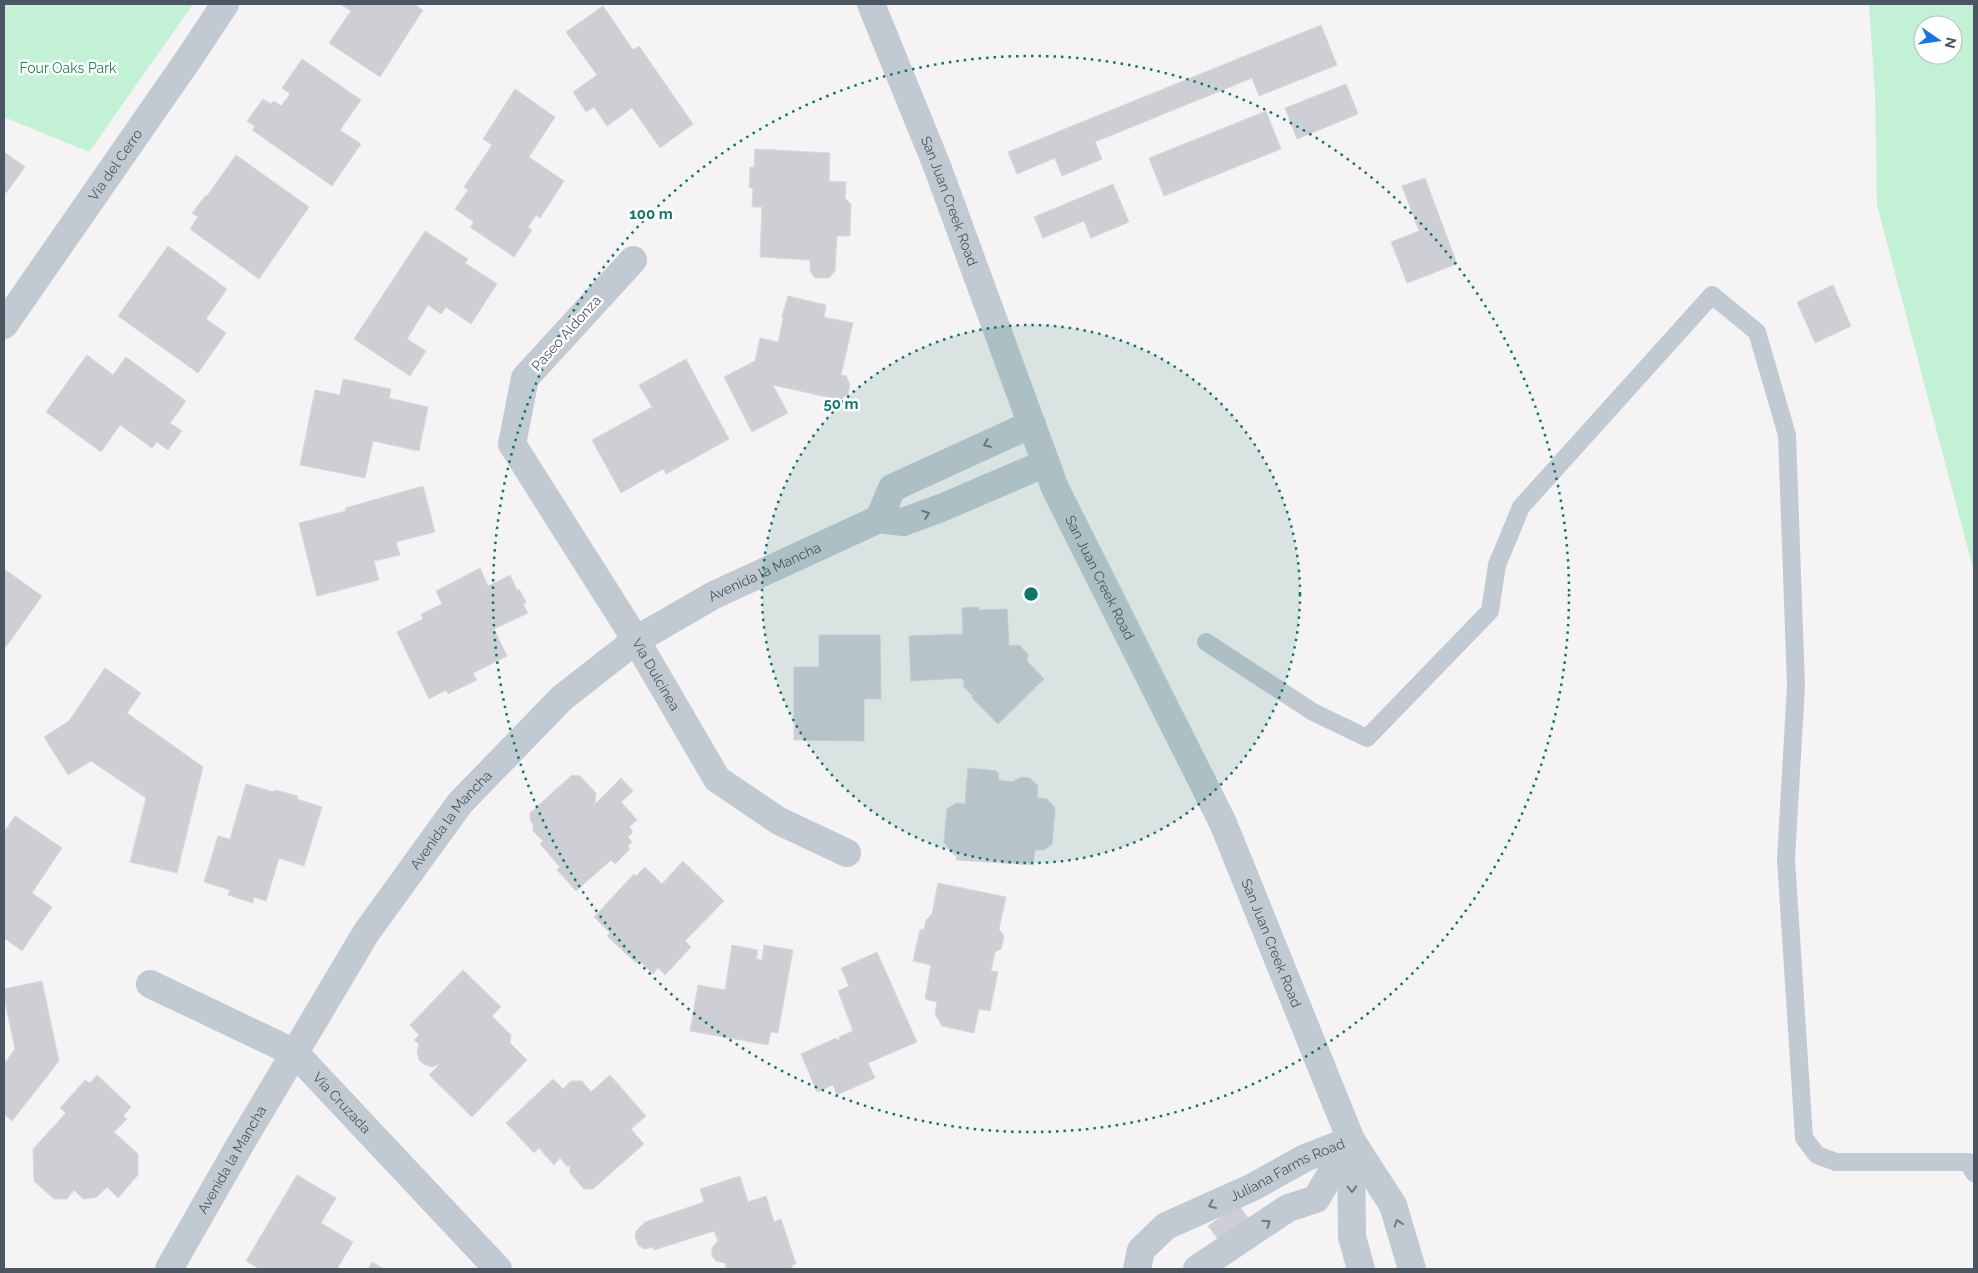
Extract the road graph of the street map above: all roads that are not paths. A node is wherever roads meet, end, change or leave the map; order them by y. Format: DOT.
graph roads {
  1 [pos="225,4"];
  2 [pos="871,4"];
  3 [pos="632,260"];
  4 [pos="4,325"];
  5 [pos="1032,424"];
  6 [pos="512,444"];
  7 [pos="1046,463"];
  8 [pos="879,519"];
  9 [pos="636,640"];
  10 [pos="1206,642"];
  11 [pos="847,853"];
  12 [pos="150,984"];
  13 [pos="295,1053"];
  14 [pos="1351,1140"];
  15 [pos="1974,1173"];
  16 [pos="169,1269"];
  17 [pos="498,1269"];
  18 [pos="1137,1269"];
  19 [pos="1197,1269"];
  20 [pos="1361,1269"];
  21 [pos="1412,1269"];
  1 -- 4 [label="street, Via del Cerro"];
  2 -- 5 [label="street, San Juan Creek Road"];
  3 -- 6 [label="street, Paseo Aldonza"];
  5 -- 7 [label="street, San Juan Creek Road"];
  5 -- 8 [label="street, one-way"];
  6 -- 9 [label="street, Via Dulcinea"];
  8 -- 7 [label="street, one-way"];
  7 -- 14 [label="street, San Juan Creek Road"];
  8 -- 9 [label="street, Avenida la Mancha"];
  9 -- 11 [label="street, Via Dulcinea"];
  9 -- 13 [label="street, Avenida la Mancha"];
  10 -- 15 [label="lane"];
  12 -- 13 [label="street, Via Cruzada"];
  13 -- 16 [label="street, Avenida la Mancha"];
  13 -- 17 [label="street, Via Cruzada"];
  14 -- 18 [label="street, Juliana Farms Road, one-way"];
  19 -- 14 [label="street, Juliana Farms Road, one-way"];
  14 -- 20 [label="street, San Juan Creek Road, one-way"];
  21 -- 14 [label="street, San Juan Creek Road, one-way"];
}
